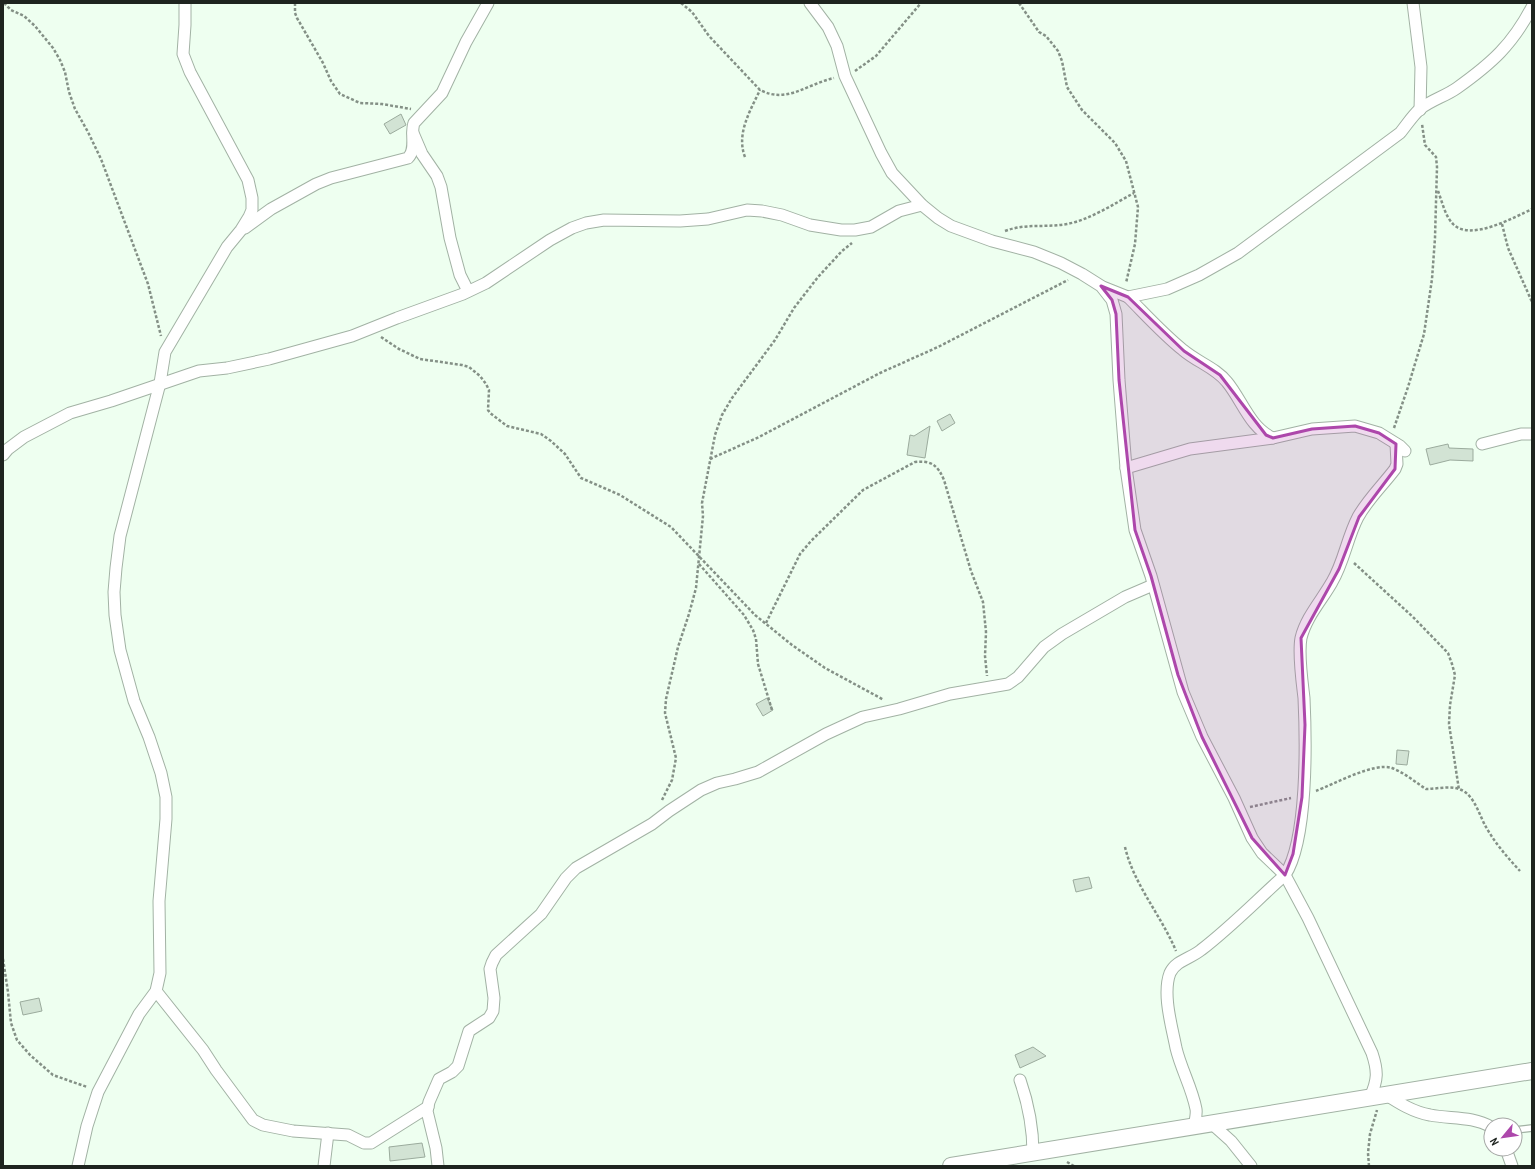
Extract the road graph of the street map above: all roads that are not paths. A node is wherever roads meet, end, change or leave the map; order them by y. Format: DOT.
graph roads {
  1 [pos="185,3"];
  2 [pos="488,3"];
  3 [pos="810,3"];
  4 [pos="1412,3"];
  5 [pos="1532,8"];
  6 [pos="1420,110"];
  7 [pos="412,132"];
  8 [pos="922,205"];
  9 [pos="241,230"];
  10 [pos="1101,286"];
  11 [pos="468,291"];
  12 [pos="1126,296"];
  13 [pos="160,383"];
  14 [pos="1532,434"];
  15 [pos="1272,438"];
  16 [pos="1482,444"];
  17 [pos="3,455"];
  18 [pos="1126,468"];
  19 [pos="1153,585"];
  20 [pos="1284,875"];
  21 [pos="156,991"];
  22 [pos="1532,1071"];
  23 [pos="1020,1080"];
  24 [pos="1378,1095"];
  25 [pos="428,1107"];
  26 [pos="1212,1124"];
  27 [pos="1483,1124"];
  28 [pos="1194,1127"];
  29 [pos="328,1133"];
  30 [pos="1033,1153"];
  31 [pos="78,1166"];
  32 [pos="324,1166"];
  33 [pos="438,1166"];
  34 [pos="951,1166"];
  35 [pos="1251,1166"];
  1 -- 9 [label="street"];
  2 -- 7 [label="street"];
  3 -- 8 [label="street"];
  4 -- 6 [label="street"];
  5 -- 6 [label="street"];
  6 -- 12 [label="street"];
  7 -- 9 [label="street"];
  7 -- 11 [label="street"];
  8 -- 10 [label="street"];
  8 -- 11 [label="street"];
  9 -- 13 [label="street"];
  10 -- 12 [label="street"];
  10 -- 18 [label="street"];
  11 -- 13 [label="street"];
  12 -- 15 [label="street"];
  13 -- 17 [label="street"];
  13 -- 21 [label="street"];
  14 -- 16 [label="street"];
  15 -- 18 [label="street"];
  15 -- 20 [label="street"];
  18 -- 19 [label="street"];
  19 -- 20 [label="street"];
  19 -- 25 [label="street"];
  20 -- 24 [label="street"];
  20 -- 28 [label="street"];
  21 -- 29 [label="street"];
  21 -- 31 [label="street"];
  22 -- 24 [label="street"];
  23 -- 30 [label="street"];
  24 -- 26 [label="street"];
  24 -- 27 [label="street"];
  25 -- 29 [label="street"];
  25 -- 33 [label="street"];
  26 -- 28 [label="street"];
  26 -- 35 [label="street"];
  28 -- 30 [label="street"];
  29 -- 32 [label="street"];
  30 -- 34 [label="street"];
}
